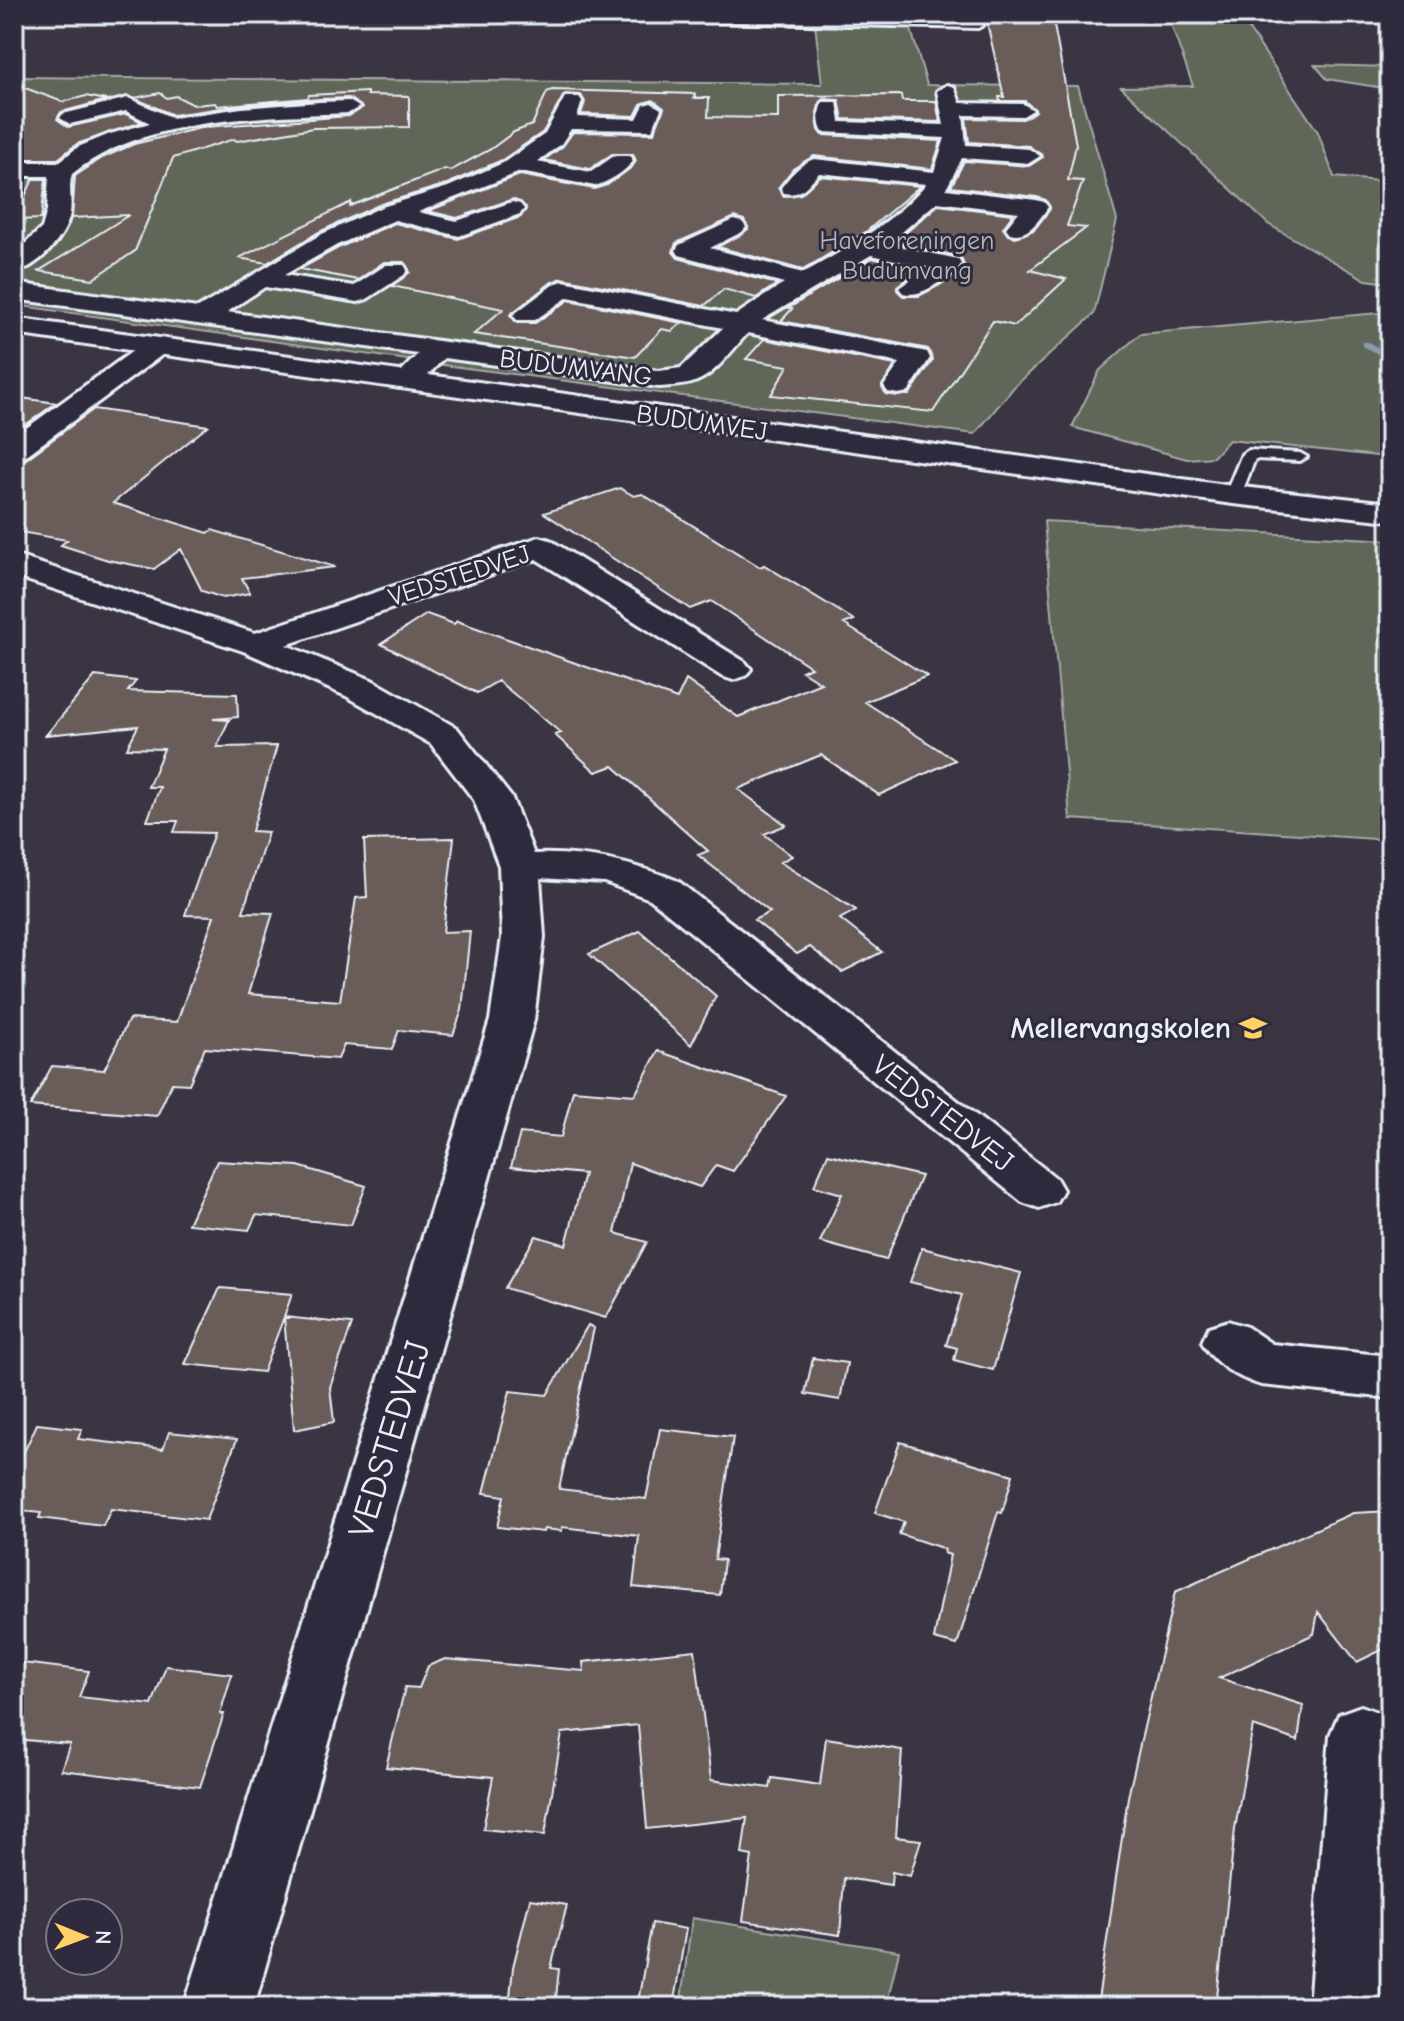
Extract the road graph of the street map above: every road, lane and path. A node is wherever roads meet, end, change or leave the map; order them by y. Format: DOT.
graph roads {
  1 [pos="977,14"];
  2 [pos="593,17"];
  3 [pos="830,106"];
  4 [pos="349,107"];
  5 [pos="651,109"];
  6 [pos="1023,110"];
  7 [pos="70,118"];
  8 [pos="952,121"];
  9 [pos="170,125"];
  10 [pos="1029,156"];
  11 [pos="622,161"];
  12 [pos="517,165"];
  13 [pos="14,169"];
  14 [pos="64,169"];
  15 [pos="935,186"];
  16 [pos="792,188"];
  17 [pos="512,209"];
  18 [pos="390,212"];
  19 [pos="734,227"];
  20 [pos="1018,228"];
  21 [pos="26,247"];
  22 [pos="869,247"];
  23 [pos="14,266"];
  24 [pos="395,270"];
  25 [pos="260,279"];
  26 [pos="805,281"];
  27 [pos="912,288"];
  28 [pos="14,291"];
  29 [pos="526,315"];
  30 [pos="204,316"];
  31 [pos="739,323"];
  32 [pos="14,326"];
  33 [pos="157,346"];
  34 [pos="438,349"];
  35 [pos="406,381"];
  36 [pos="898,386"];
  37 [pos="14,451"];
  38 [pos="1300,457"];
  39 [pos="1233,495"];
  40 [pos="1390,512"];
  41 [pos="14,565"];
  42 [pos="255,644"];
  43 [pos="733,669"];
  44 [pos="519,866"];
  45 [pos="1039,1190"];
  46 [pos="1228,1342"];
  47 [pos="1390,1377"];
  48 [pos="1361,1735"];
  49 [pos="219,2007"];
  50 [pos="1344,2007"];
  1 -- 2 [label="lane"];
  3 -- 8 [label="street"];
  4 -- 9 [label="street"];
  5 -- 12 [label="street"];
  6 -- 8 [label="street"];
  7 -- 9 [label="street"];
  8 -- 10 [label="street"];
  8 -- 15 [label="street, BUDUMVANG"];
  9 -- 14 [label="street"];
  11 -- 12 [label="street"];
  12 -- 18 [label="street"];
  13 -- 14 [label="street"];
  14 -- 21 [label="street"];
  15 -- 16 [label="street"];
  15 -- 20 [label="street"];
  15 -- 22 [label="street, BUDUMVANG"];
  17 -- 18 [label="street"];
  18 -- 25 [label="street"];
  19 -- 26 [label="street"];
  21 -- 23 [label="street"];
  22 -- 26 [label="street, BUDUMVANG"];
  22 -- 27 [label="street"];
  24 -- 25 [label="street"];
  25 -- 30 [label="street"];
  26 -- 31 [label="street, BUDUMVANG"];
  28 -- 30 [label="street, BUDUMVANG"];
  29 -- 31 [label="street, BUDUMVANG"];
  30 -- 34 [label="street, BUDUMVANG"];
  31 -- 34 [label="street, BUDUMVANG"];
  31 -- 36 [label="street, BUDUMVANG"];
  32 -- 33 [label="street, BUDUMVEJ"];
  33 -- 35 [label="street, BUDUMVEJ"];
  33 -- 37 [label="street"];
  34 -- 35 [label="street"];
  35 -- 39 [label="street, BUDUMVEJ"];
  38 -- 39 [label="lane"];
  39 -- 40 [label="street, BUDUMVEJ"];
  41 -- 42 [label="street, VEDSTEDVEJ"];
  42 -- 43 [label="street, VEDSTEDVEJ"];
  42 -- 44 [label="street, VEDSTEDVEJ"];
  44 -- 45 [label="street, VEDSTEDVEJ"];
  44 -- 49 [label="street, VEDSTEDVEJ"];
  46 -- 47 [label="street"];
  48 -- 50 [label="street"];
}
